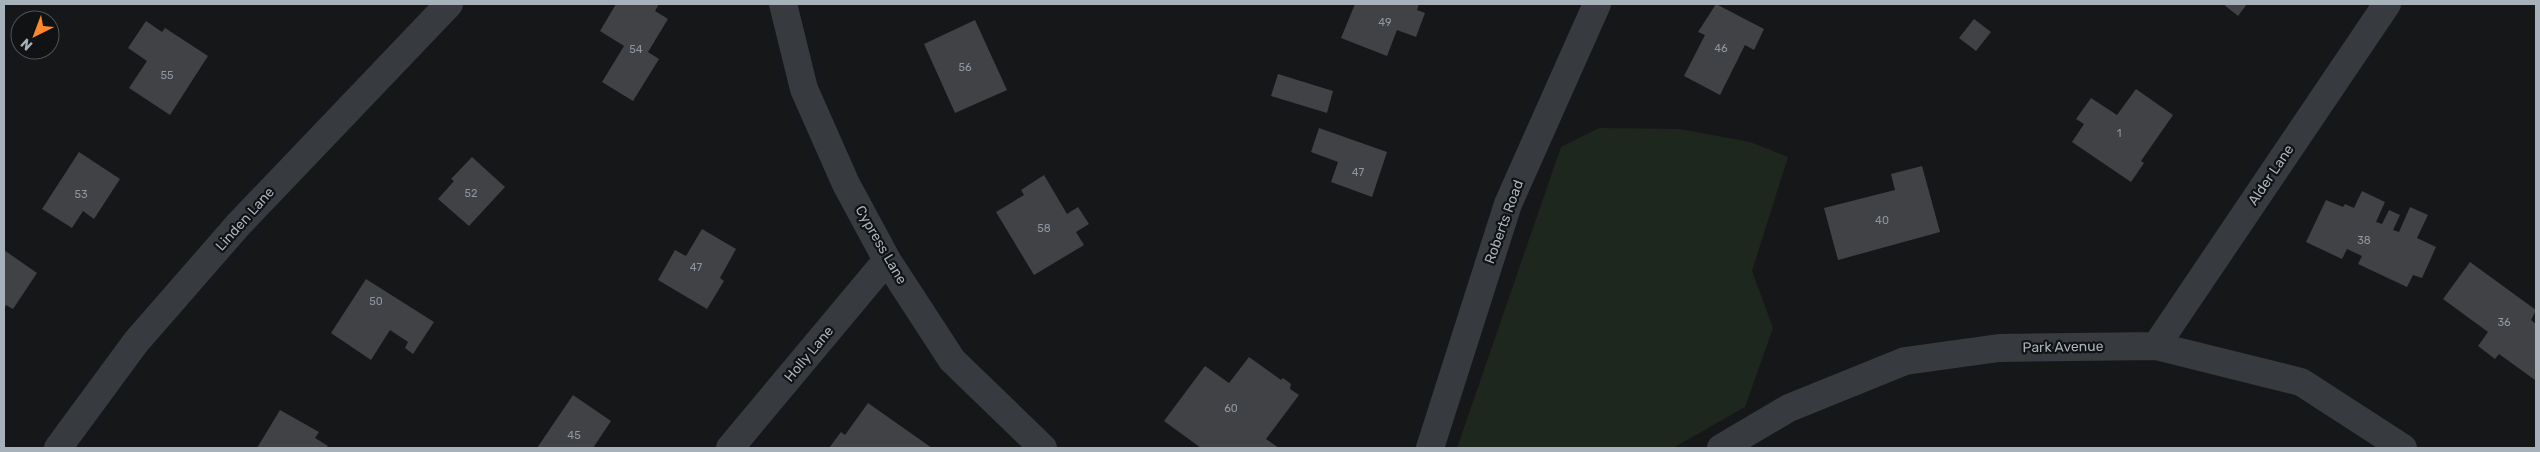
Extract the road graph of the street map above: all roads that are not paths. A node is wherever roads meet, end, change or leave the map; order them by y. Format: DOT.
graph roads {
  1 [pos="449,4"];
  2 [pos="783,4"];
  3 [pos="1596,4"];
  4 [pos="2387,4"];
  5 [pos="887,260"];
  6 [pos="2156,346"];
  7 [pos="58,448"];
  8 [pos="730,448"];
  9 [pos="1043,448"];
  10 [pos="1430,448"];
  11 [pos="1721,448"];
  12 [pos="2403,448"];
  1 -- 7 [label="street, Linden Lane"];
  2 -- 5 [label="street, Cypress Lane"];
  3 -- 10 [label="street, Roberts Road"];
  4 -- 6 [label="street, Alder Lane"];
  5 -- 8 [label="street, Holly Lane"];
  5 -- 9 [label="street, Cypress Lane"];
  6 -- 11 [label="street, Park Avenue"];
  6 -- 12 [label="street, Park Avenue"];
}
